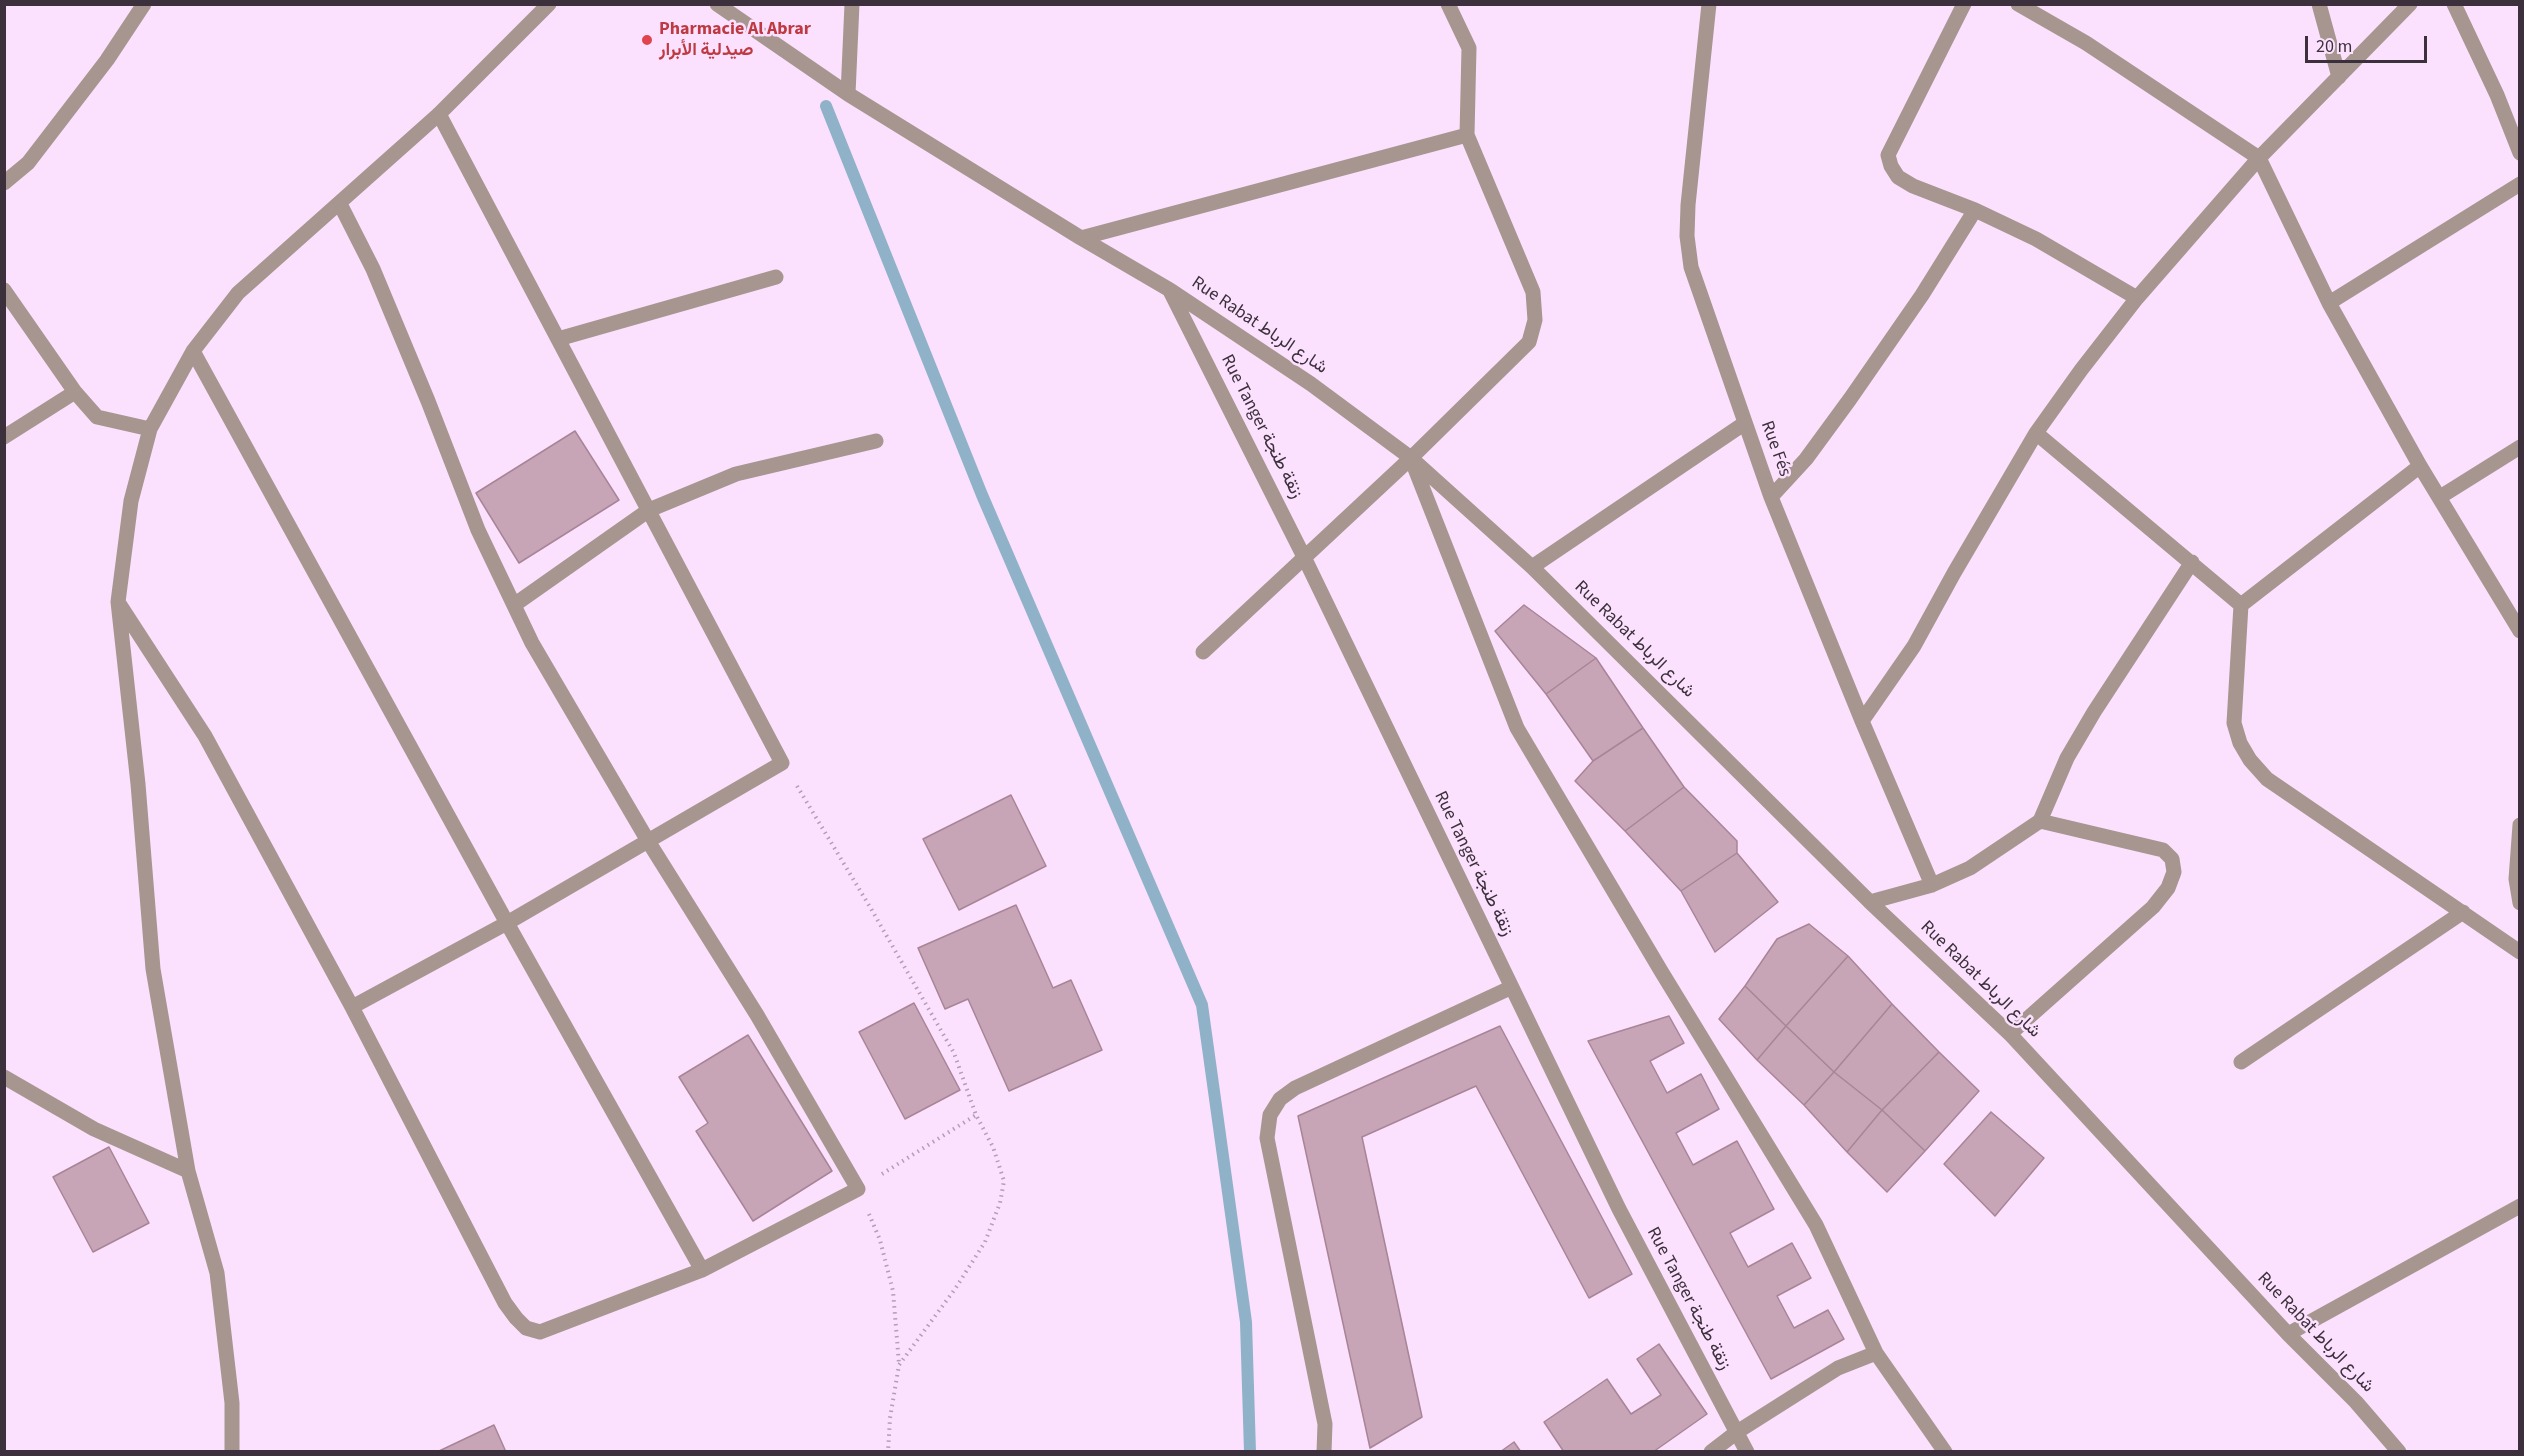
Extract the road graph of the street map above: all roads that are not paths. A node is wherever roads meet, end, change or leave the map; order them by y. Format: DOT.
graph roads {
  1 [pos="144,4"];
  2 [pos="549,4"];
  3 [pos="717,4"];
  4 [pos="852,4"];
  5 [pos="1448,4"];
  6 [pos="1709,4"];
  7 [pos="1964,4"];
  8 [pos="2018,4"];
  9 [pos="2319,4"];
  10 [pos="2410,4"];
  11 [pos="2454,4"];
  12 [pos="2339,77"];
  13 [pos="848,94"];
  14 [pos="439,114"];
  15 [pos="1467,135"];
  16 [pos="2520,153"];
  17 [pos="2259,158"];
  18 [pos="4,183"];
  19 [pos="2520,184"];
  20 [pos="340,204"];
  21 [pos="1975,210"];
  22 [pos="1081,238"];
  23 [pos="776,277"];
  24 [pos="4,290"];
  25 [pos="1170,291"];
  26 [pos="2137,298"];
  27 [pos="2329,303"];
  28 [pos="558,339"];
  29 [pos="193,351"];
  30 [pos="75,392"];
  31 [pos="1744,423"];
  32 [pos="150,429"];
  33 [pos="2036,433"];
  34 [pos="4,437"];
  35 [pos="876,441"];
  36 [pos="2520,447"];
  37 [pos="1411,458"];
  38 [pos="2420,466"];
  39 [pos="1771,497"];
  40 [pos="2440,497"];
  41 [pos="649,510"];
  42 [pos="1304,557"];
  43 [pos="2192,562"];
  44 [pos="1532,567"];
  45 [pos="118,602"];
  46 [pos="514,604"];
  47 [pos="2241,605"];
  48 [pos="2520,631"];
  49 [pos="1203,652"];
  50 [pos="1862,721"];
  51 [pos="2040,821"];
  52 [pos="2520,825"];
  53 [pos="648,841"];
  54 [pos="1932,885"];
  55 [pos="1870,902"];
  56 [pos="2520,903"];
  57 [pos="2463,912"];
  58 [pos="507,923"];
  59 [pos="2520,952"];
  60 [pos="1510,988"];
  61 [pos="352,1007"];
  62 [pos="2010,1034"];
  63 [pos="2241,1062"];
  64 [pos="4,1077"];
  65 [pos="188,1171"];
  66 [pos="2520,1206"];
  67 [pos="702,1270"];
  68 [pos="2288,1334"];
  69 [pos="1876,1353"];
  70 [pos="1737,1432"];
  71 [pos="232,1452"];
  72 [pos="1324,1452"];
  73 [pos="1711,1452"];
  74 [pos="1748,1452"];
  75 [pos="1945,1452"];
  76 [pos="2399,1452"];
  1 -- 18 [label="street"];
  2 -- 14 [label="street"];
  3 -- 13 [label="street, Rue Rabat شارع الرباط"];
  4 -- 13 [label="street"];
  5 -- 15 [label="street"];
  6 -- 31 [label="street, Rue Fés"];
  7 -- 21 [label="street"];
  8 -- 17 [label="street"];
  9 -- 12 [label="street"];
  10 -- 12 [label="street"];
  11 -- 16 [label="street"];
  12 -- 17 [label="street"];
  13 -- 22 [label="street, Rue Rabat شارع الرباط"];
  14 -- 20 [label="street"];
  14 -- 28 [label="street"];
  15 -- 22 [label="street"];
  15 -- 37 [label="street"];
  17 -- 26 [label="street"];
  17 -- 27 [label="street"];
  19 -- 27 [label="street"];
  20 -- 29 [label="street"];
  20 -- 46 [label="street"];
  21 -- 26 [label="street"];
  21 -- 39 [label="street"];
  22 -- 25 [label="street, Rue Rabat شارع الرباط"];
  23 -- 28 [label="street"];
  24 -- 30 [label="street"];
  25 -- 37 [label="street, Rue Rabat شارع الرباط"];
  25 -- 42 [label="street, Rue Tanger زنقة طنجة"];
  26 -- 33 [label="street"];
  27 -- 38 [label="street"];
  28 -- 41 [label="street"];
  29 -- 32 [label="street"];
  29 -- 58 [label="street"];
  30 -- 32 [label="street"];
  30 -- 34 [label="street"];
  31 -- 39 [label="street, Rue Fés"];
  31 -- 44 [label="street"];
  32 -- 45 [label="street"];
  33 -- 43 [label="street"];
  33 -- 50 [label="street"];
  35 -- 41 [label="street"];
  36 -- 40 [label="street"];
  37 -- 42 [label="street"];
  37 -- 44 [label="street, Rue Rabat شارع الرباط"];
  37 -- 69 [label="street"];
  38 -- 40 [label="street"];
  38 -- 47 [label="street"];
  39 -- 50 [label="street, Rue Fés"];
  40 -- 48 [label="street"];
  41 -- 46 [label="street"];
  41 -- 53 [label="street"];
  42 -- 49 [label="street"];
  42 -- 60 [label="street, Rue Tanger زنقة طنجة"];
  43 -- 47 [label="street"];
  43 -- 51 [label="street"];
  44 -- 55 [label="street, Rue Rabat شارع الرباط"];
  45 -- 61 [label="street"];
  45 -- 65 [label="street"];
  46 -- 53 [label="street"];
  47 -- 57 [label="street"];
  50 -- 54 [label="street, Rue Fés"];
  51 -- 54 [label="street"];
  51 -- 62 [label="street"];
  52 -- 56 [label="street"];
  53 -- 58 [label="street"];
  53 -- 67 [label="street"];
  54 -- 55 [label="street"];
  55 -- 62 [label="street, Rue Rabat شارع الرباط"];
  57 -- 59 [label="street"];
  57 -- 63 [label="street"];
  58 -- 61 [label="street"];
  58 -- 67 [label="street"];
  60 -- 70 [label="street, Rue Tanger زنقة طنجة"];
  60 -- 72 [label="street"];
  61 -- 67 [label="street"];
  62 -- 68 [label="street, Rue Rabat شارع الرباط"];
  64 -- 65 [label="street"];
  65 -- 71 [label="street"];
  66 -- 68 [label="street"];
  68 -- 76 [label="street, Rue Rabat شارع الرباط"];
  69 -- 70 [label="street"];
  69 -- 75 [label="street"];
  70 -- 73 [label="street"];
  70 -- 74 [label="street, Rue Tanger زنقة طنجة"];
}
